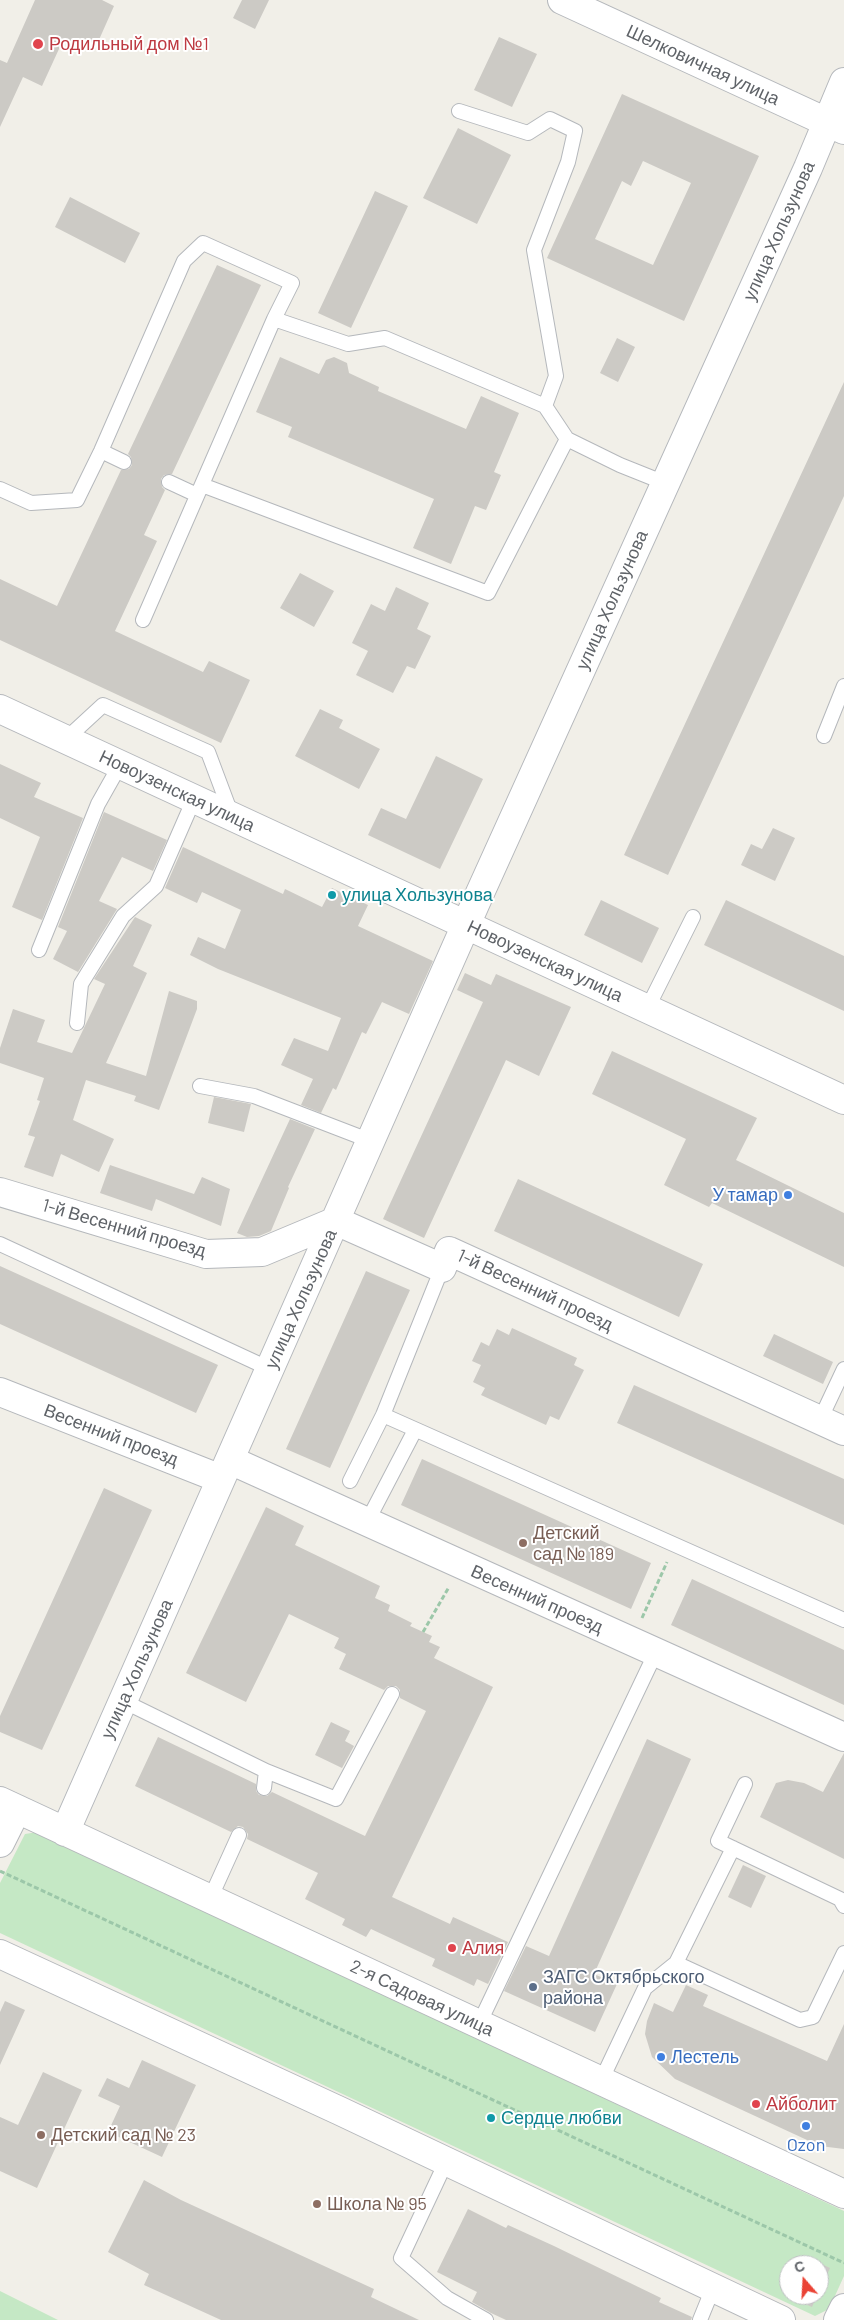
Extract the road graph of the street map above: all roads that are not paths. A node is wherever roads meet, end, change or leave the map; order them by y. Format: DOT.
graph roads {
  1 [pos="562,0"];
  2 [pos="844,82"];
  3 [pos="459,111"];
  4 [pos="835,126"];
  5 [pos="274,319"];
  6 [pos="545,406"];
  7 [pos="567,439"];
  8 [pos="101,451"];
  9 [pos="124,462"];
  10 [pos="169,482"];
  11 [pos="665,483"];
  12 [pos="0,489"];
  13 [pos="199,490"];
  14 [pos="143,620"];
  15 [pos="844,686"];
  16 [pos="0,711"];
  17 [pos="824,736"];
  18 [pos="65,740"];
  19 [pos="120,765"];
  20 [pos="194,799"];
  21 [pos="232,817"];
  22 [pos="693,917"];
  23 [pos="467,925"];
  24 [pos="39,950"];
  25 [pos="647,1009"];
  26 [pos="77,1023"];
  27 [pos="200,1086"];
  28 [pos="844,1100"];
  29 [pos="371,1141"];
  30 [pos="0,1192"];
  31 [pos="336,1221"];
  32 [pos="0,1244"];
  33 [pos="442,1268"];
  34 [pos="844,1368"];
  35 [pos="270,1369"];
  36 [pos="0,1392"];
  37 [pos="383,1415"];
  38 [pos="832,1426"];
  39 [pos="415,1430"];
  40 [pos="225,1470"];
  41 [pos="350,1481"];
  42 [pos="367,1522"];
  43 [pos="844,1620"];
  44 [pos="656,1652"];
  45 [pos="392,1694"];
  46 [pos="123,1701"];
  47 [pos="844,1737"];
  48 [pos="266,1771"];
  49 [pos="745,1784"];
  50 [pos="264,1788"];
  51 [pos="8,1805"];
  52 [pos="65,1832"];
  53 [pos="239,1835"];
  54 [pos="0,1843"];
  55 [pos="733,1848"];
  56 [pos="210,1899"];
  57 [pos="844,1906"];
  58 [pos="844,1953"];
  59 [pos="0,1954"];
  60 [pos="676,1963"];
  61 [pos="479,2024"];
  62 [pos="601,2081"];
  63 [pos="446,2162"];
  64 [pos="844,2194"];
  65 [pos="713,2288"];
  66 [pos="844,2308"];
  67 [pos="486,2320"];
  68 [pos="700,2320"];
  69 [pos="781,2320"];
  70 [pos="838,2320"];
  1 -- 4 [label="street, Шелковичная улица"];
  2 -- 4 [label="street, улица Хользунова"];
  3 -- 6 [label="lane"];
  4 -- 11 [label="street, улица Хользунова"];
  5 -- 6 [label="lane"];
  5 -- 8 [label="lane"];
  5 -- 13 [label="lane"];
  6 -- 7 [label="lane"];
  7 -- 11 [label="lane"];
  7 -- 13 [label="lane"];
  8 -- 9 [label="lane"];
  8 -- 12 [label="lane"];
  10 -- 13 [label="lane"];
  11 -- 23 [label="street, улица Хользунова"];
  13 -- 14 [label="lane"];
  15 -- 17 [label="lane"];
  16 -- 18 [label="street, Новоузенская улица"];
  18 -- 19 [label="street, Новоузенская улица"];
  18 -- 21 [label="lane"];
  19 -- 20 [label="street, Новоузенская улица"];
  19 -- 24 [label="lane"];
  20 -- 21 [label="street, Новоузенская улица"];
  20 -- 26 [label="lane"];
  21 -- 23 [label="street, Новоузенская улица"];
  22 -- 25 [label="lane"];
  23 -- 25 [label="street, Новоузенская улица"];
  23 -- 29 [label="street, улица Хользунова"];
  25 -- 28 [label="street, Новоузенская улица"];
  27 -- 29 [label="lane"];
  29 -- 31 [label="street, улица Хользунова"];
  30 -- 31 [label="street, 1-й Весенний проезд"];
  31 -- 33 [label="street, 1-й Весенний проезд"];
  31 -- 35 [label="street, улица Хользунова"];
  32 -- 35 [label="lane"];
  33 -- 37 [label="lane"];
  33 -- 38 [label="street, 1-й Весенний проезд"];
  34 -- 38 [label="lane"];
  35 -- 40 [label="street, улица Хользунова"];
  36 -- 40 [label="street, Весенний проезд"];
  37 -- 39 [label="lane"];
  37 -- 41 [label="lane"];
  39 -- 42 [label="lane"];
  39 -- 43 [label="lane"];
  40 -- 42 [label="street, Весенний проезд"];
  40 -- 46 [label="street, улица Хользунова"];
  42 -- 44 [label="street, Весенний проезд"];
  44 -- 47 [label="street, Весенний проезд"];
  44 -- 61 [label="lane"];
  45 -- 48 [label="lane"];
  46 -- 48 [label="lane"];
  46 -- 52 [label="street, улица Хользунова"];
  48 -- 50 [label="lane"];
  49 -- 55 [label="lane"];
  51 -- 52 [label="street, 2-я Садовая улица"];
  51 -- 54 [label="street"];
  52 -- 56 [label="street, 2-я Садовая улица"];
  53 -- 56 [label="lane"];
  55 -- 57 [label="lane"];
  55 -- 60 [label="lane"];
  56 -- 61 [label="street, 2-я Садовая улица"];
  58 -- 60 [label="lane"];
  59 -- 63 [label="street"];
  60 -- 62 [label="lane"];
  61 -- 62 [label="street, 2-я Садовая улица"];
  62 -- 64 [label="street, 2-я Садовая улица"];
  63 -- 65 [label="street"];
  63 -- 67 [label="lane"];
  65 -- 68 [label="lane"];
  65 -- 69 [label="street"];
  66 -- 70 [label="street"];
}
